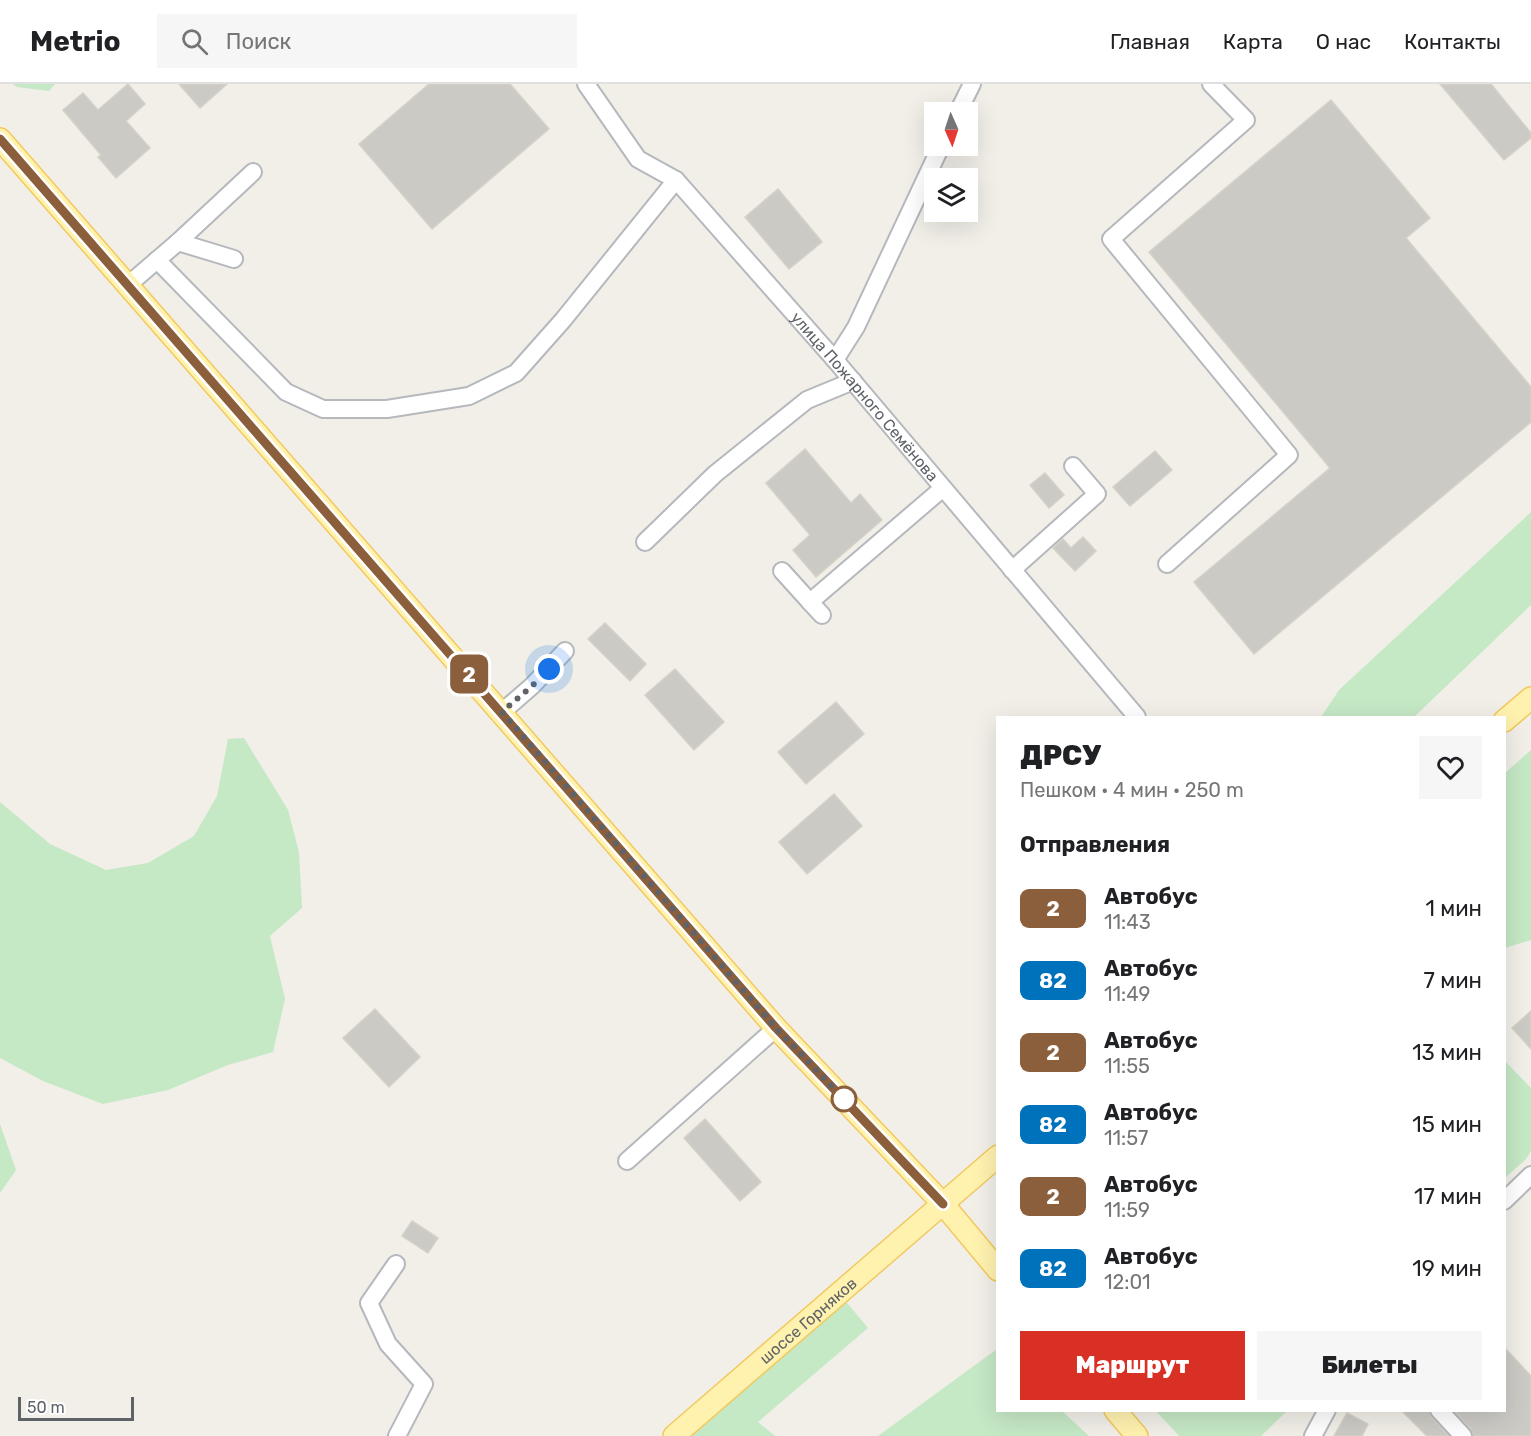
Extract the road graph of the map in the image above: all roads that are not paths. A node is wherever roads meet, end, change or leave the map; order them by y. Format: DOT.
graph roads {
  1 [pos="586,84"];
  2 [pos="972,84"];
  3 [pos="1212,84"];
  4 [pos="963,102"];
  5 [pos="0,139"];
  6 [pos="936,156"];
  7 [pos="253,172"];
  8 [pos="676,180"];
  9 [pos="178,243"];
  10 [pos="234,259"];
  11 [pos="157,260"];
  12 [pos="128,285"];
  13 [pos="835,360"];
  14 [pos="853,381"];
  15 [pos="1073,466"];
  16 [pos="943,488"];
  17 [pos="645,542"];
  18 [pos="1167,564"];
  19 [pos="1012,570"];
  20 [pos="782,572"];
  21 [pos="810,602"];
  22 [pos="822,615"];
  23 [pos="565,651"];
  24 [pos="1531,698"];
  25 [pos="502,712"];
  26 [pos="1136,716"];
  27 [pos="1506,719"];
  28 [pos="776,1028"];
  29 [pos="996,1158"];
  30 [pos="627,1161"];
  31 [pos="1531,1175"];
  32 [pos="1506,1199"];
  33 [pos="943,1204"];
  34 [pos="396,1264"];
  35 [pos="996,1268"];
  36 [pos="1116,1412"];
  37 [pos="1326,1412"];
  38 [pos="1441,1412"];
  39 [pos="397,1436"];
  40 [pos="674,1436"];
  41 [pos="1137,1436"];
  42 [pos="1313,1436"];
  43 [pos="1463,1436"];
  1 -- 8 [label="street, улица Пожарного Семёнова"];
  2 -- 4 [label="street"];
  3 -- 18 [label="street"];
  5 -- 12 [label="main road"];
  6 -- 13 [label="street"];
  7 -- 9 [label="street"];
  8 -- 11 [label="street"];
  8 -- 13 [label="street, улица Пожарного Семёнова"];
  9 -- 10 [label="street"];
  9 -- 11 [label="street"];
  11 -- 12 [label="street"];
  12 -- 25 [label="main road"];
  13 -- 14 [label="street, улица Пожарного Семёнова"];
  14 -- 16 [label="street, улица Пожарного Семёнова"];
  14 -- 17 [label="street"];
  15 -- 19 [label="street"];
  16 -- 19 [label="street, улица Пожарного Семёнова"];
  16 -- 21 [label="street"];
  19 -- 26 [label="street, улица Пожарного Семёнова"];
  20 -- 21 [label="street"];
  21 -- 22 [label="street"];
  23 -- 25 [label="street"];
  24 -- 27 [label="main road"];
  25 -- 28 [label="main road"];
  28 -- 30 [label="street"];
  28 -- 33 [label="main road"];
  29 -- 33 [label="main road, шоссе Горняков"];
  31 -- 32 [label="street"];
  33 -- 35 [label="main road"];
  33 -- 40 [label="main road, шоссе Горняков"];
  34 -- 39 [label="street"];
  36 -- 41 [label="main road"];
  37 -- 42 [label="street"];
  38 -- 43 [label="street"];
}
